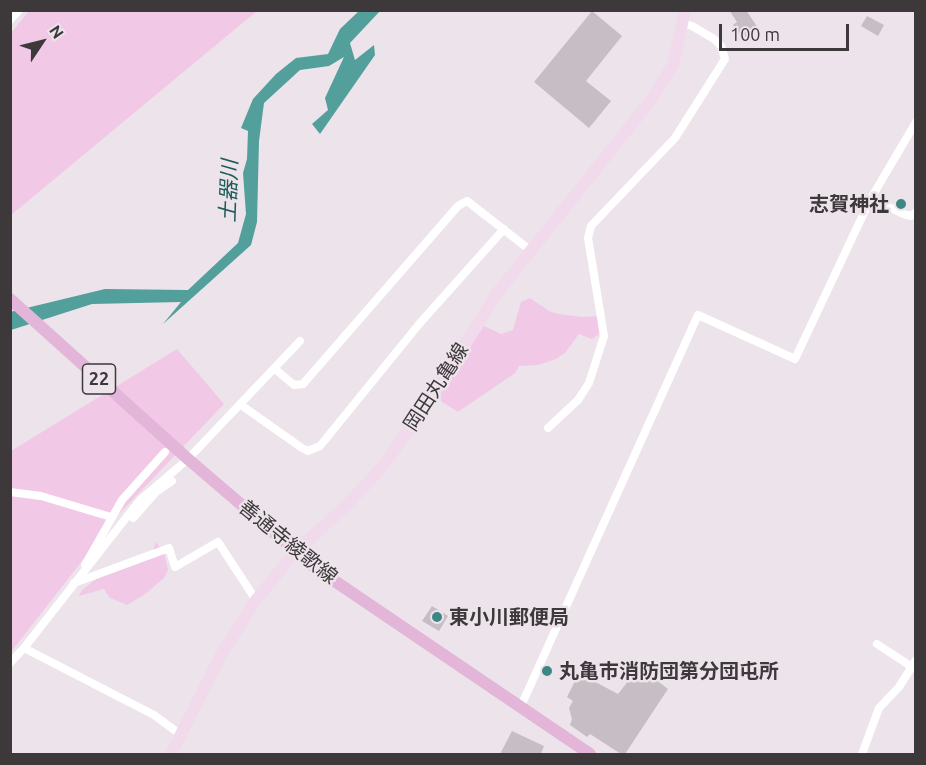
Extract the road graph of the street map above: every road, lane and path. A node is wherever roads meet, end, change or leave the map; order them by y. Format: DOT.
graph roads {
  1 [pos="19,10"];
  2 [pos="685,10"];
  3 [pos="10,20"];
  4 [pos="682,23"];
  5 [pos="915,122"];
  6 [pos="871,198"];
  7 [pos="915,212"];
  8 [pos="504,229"];
  9 [pos="530,250"];
  10 [pos="10,299"];
  11 [pos="300,341"];
  12 [pos="275,369"];
  13 [pos="241,405"];
  14 [pos="548,428"];
  15 [pos="165,452"];
  16 [pos="188,459"];
  17 [pos="172,481"];
  18 [pos="10,492"];
  19 [pos="111,517"];
  20 [pos="296,551"];
  21 [pos="82,573"];
  22 [pos="74,583"];
  23 [pos="256,600"];
  24 [pos="877,644"];
  25 [pos="24,648"];
  26 [pos="10,663"];
  27 [pos="914,663"];
  28 [pos="521,706"];
  29 [pos="181,735"];
  30 [pos="171,754"];
  31 [pos="590,754"];
  32 [pos="862,754"];
  1 -- 3 [label="street"];
  2 -- 4 [label="main road, 岡田丸亀線"];
  4 -- 9 [label="main road, 岡田丸亀線"];
  4 -- 14 [label="street"];
  5 -- 6 [label="street"];
  6 -- 7 [label="street"];
  6 -- 28 [label="street"];
  8 -- 9 [label="street"];
  8 -- 12 [label="street"];
  8 -- 13 [label="street"];
  9 -- 20 [label="main road, 岡田丸亀線"];
  10 -- 16 [label="main road, 善通寺綾歌線 / 22"];
  11 -- 12 [label="street"];
  12 -- 13 [label="street"];
  13 -- 16 [label="street"];
  15 -- 19 [label="street"];
  16 -- 20 [label="main road, 善通寺綾歌線 / 22"];
  16 -- 21 [label="street"];
  17 -- 21 [label="street"];
  18 -- 19 [label="street"];
  19 -- 21 [label="street"];
  20 -- 23 [label="main road, 岡田丸亀線"];
  20 -- 28 [label="main road, 善通寺綾歌線 / 22"];
  21 -- 22 [label="street"];
  22 -- 23 [label="street"];
  22 -- 25 [label="street"];
  23 -- 29 [label="main road, 岡田丸亀線"];
  24 -- 27 [label="street"];
  25 -- 26 [label="street"];
  25 -- 29 [label="street"];
  27 -- 32 [label="street"];
  28 -- 31 [label="main road, 善通寺綾歌線 / 22"];
  29 -- 30 [label="main road, 岡田丸亀線"];
}
